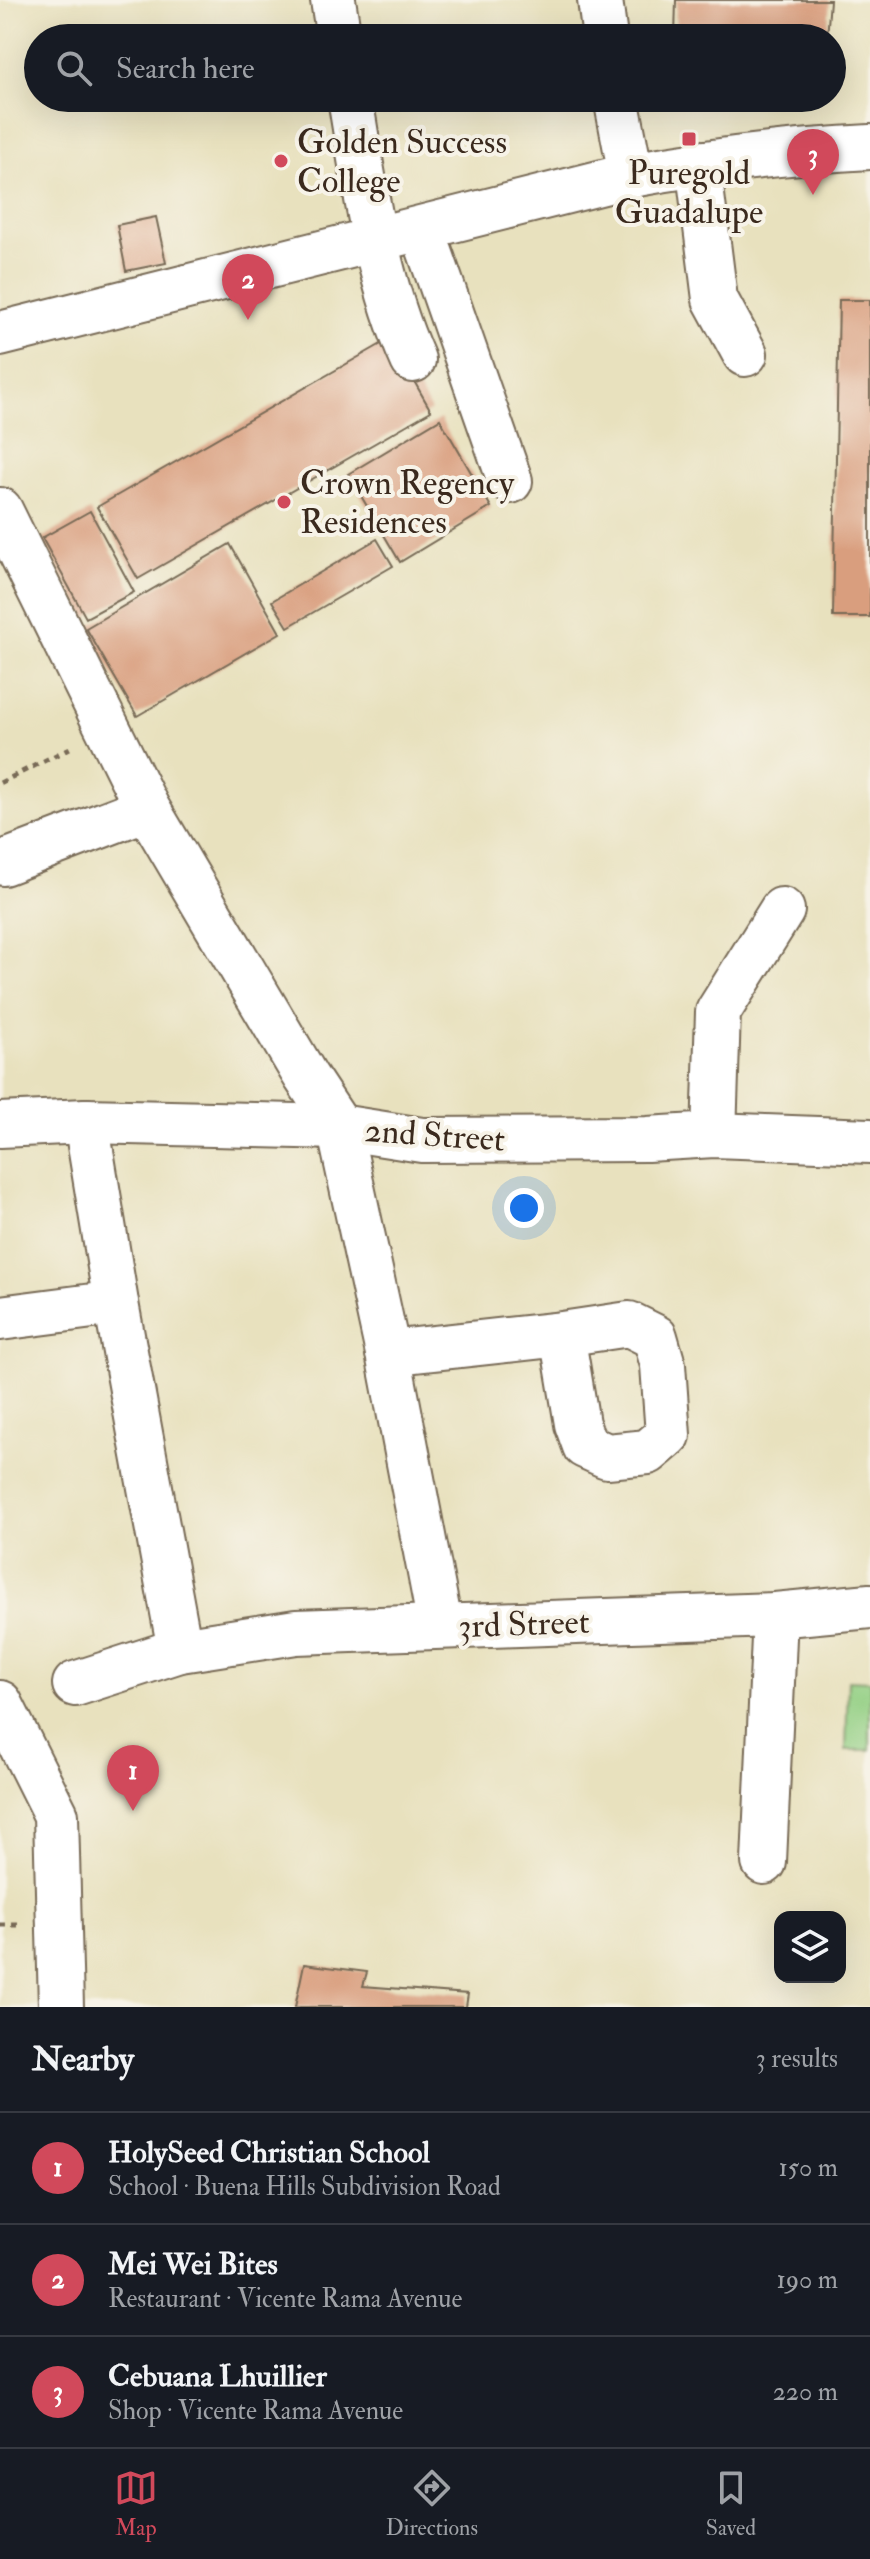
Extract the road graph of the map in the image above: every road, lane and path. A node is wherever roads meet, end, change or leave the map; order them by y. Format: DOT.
graph roads {
  1 [pos="333,0"];
  2 [pos="600,0"];
  3 [pos="337,24"];
  4 [pos="603,24"];
  5 [pos="352,112"];
  6 [pos="619,112"];
  7 [pos="870,147"];
  8 [pos="698,163"];
  9 [pos="631,175"];
  10 [pos="422,229"];
  11 [pos="374,240"];
  12 [pos="0,334"];
  13 [pos="745,354"];
  14 [pos="413,360"];
  15 [pos="510,481"];
  16 [pos="0,510"];
  17 [pos="107,726"];
  18 [pos="0,783"];
  19 [pos="147,808"];
  20 [pos="3,863"];
  21 [pos="782,910"];
  22 [pos="86,1121"];
  23 [pos="0,1125"];
  24 [pos="339,1127"];
  25 [pos="714,1135"];
  26 [pos="870,1141"];
  27 [pos="116,1303"];
  28 [pos="0,1318"];
  29 [pos="562,1334"];
  30 [pos="388,1353"];
  31 [pos="870,1606"];
  32 [pos="775,1615"];
  33 [pos="440,1625"];
  34 [pos="180,1650"];
  35 [pos="75,1684"];
  36 [pos="0,1703"];
  37 [pos="764,1862"];
  38 [pos="61,2007"];
  1 -- 3 [label="street"];
  2 -- 4 [label="street"];
  5 -- 11 [label="street"];
  6 -- 9 [label="street"];
  7 -- 8 [label="street"];
  8 -- 9 [label="street"];
  8 -- 13 [label="street"];
  9 -- 10 [label="street"];
  10 -- 11 [label="street"];
  10 -- 15 [label="street"];
  11 -- 12 [label="street"];
  11 -- 14 [label="street"];
  16 -- 17 [label="street"];
  17 -- 18 [label="path"];
  17 -- 19 [label="street"];
  19 -- 20 [label="street"];
  19 -- 24 [label="street"];
  21 -- 25 [label="street"];
  22 -- 23 [label="street, 2nd Street"];
  22 -- 24 [label="street, 2nd Street"];
  22 -- 27 [label="street"];
  24 -- 25 [label="street, 2nd Street"];
  24 -- 30 [label="street"];
  25 -- 26 [label="street, 2nd Street"];
  27 -- 28 [label="street"];
  27 -- 34 [label="street"];
  29 -- 30 [label="street"];
  30 -- 33 [label="street"];
  31 -- 32 [label="street, 3rd Street"];
  32 -- 33 [label="street, 3rd Street"];
  32 -- 37 [label="street"];
  33 -- 34 [label="street, 3rd Street"];
  34 -- 35 [label="street, 3rd Street"];
  36 -- 38 [label="street"];
}
